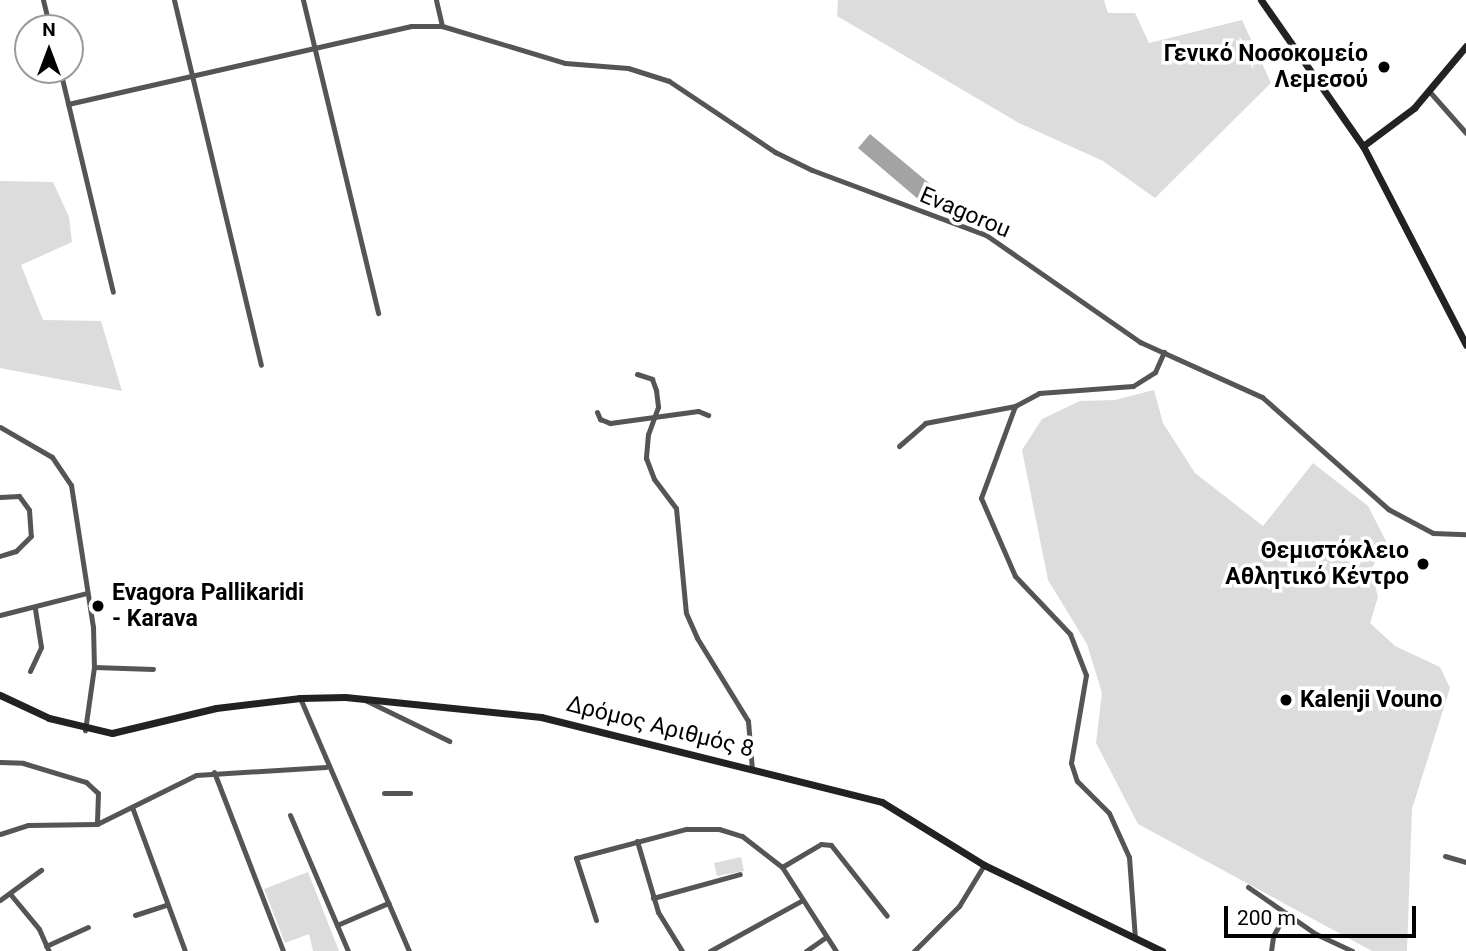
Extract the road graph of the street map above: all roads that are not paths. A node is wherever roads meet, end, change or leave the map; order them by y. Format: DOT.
graph roads {
  1 [pos="174,0"];
  2 [pos="303,0"];
  3 [pos="436,0"];
  4 [pos="1261,0"];
  5 [pos="442,26"];
  6 [pos="314,46"];
  7 [pos="1466,47"];
  8 [pos="192,76"];
  9 [pos="63,84"];
  10 [pos="1429,91"];
  11 [pos="68,104"];
  12 [pos="1466,133"];
  13 [pos="1363,146"];
  14 [pos="113,292"];
  15 [pos="378,313"];
  16 [pos="1466,345"];
  17 [pos="1164,352"];
  18 [pos="261,365"];
  19 [pos="638,374"];
  20 [pos="1015,406"];
  21 [pos="597,412"];
  22 [pos="708,415"];
  23 [pos="656,416"];
  24 [pos="0,427"];
  25 [pos="899,446"];
  26 [pos="0,497"];
  27 [pos="1466,534"];
  28 [pos="0,556"];
  29 [pos="88,593"];
  30 [pos="35,608"];
  31 [pos="0,615"];
  32 [pos="94,667"];
  33 [pos="153,669"];
  34 [pos="30,670"];
  35 [pos="0,695"];
  36 [pos="300,698"];
  37 [pos="363,699"];
  38 [pos="85,730"];
  39 [pos="449,741"];
  40 [pos="0,762"];
  41 [pos="326,767"];
  42 [pos="752,770"];
  43 [pos="214,772"];
  44 [pos="384,793"];
  45 [pos="410,793"];
  46 [pos="132,807"];
  47 [pos="289,815"];
  48 [pos="97,824"];
  49 [pos="0,834"];
  50 [pos="637,841"];
  51 [pos="1445,856"];
  52 [pos="1466,862"];
  53 [pos="984,865"];
  54 [pos="782,867"];
  55 [pos="41,870"];
  56 [pos="740,874"];
  57 [pos="1248,887"];
  58 [pos="11,895"];
  59 [pos="653,898"];
  60 [pos="0,900"];
  61 [pos="801,901"];
  62 [pos="388,903"];
  63 [pos="166,905"];
  64 [pos="1286,913"];
  65 [pos="135,915"];
  66 [pos="887,916"];
  67 [pos="596,920"];
  68 [pos="337,925"];
  69 [pos="88,927"];
  70 [pos="826,937"];
  71 [pos="1135,939"];
  72 [pos="47,948"];
  73 [pos="185,951"];
  74 [pos="283,951"];
  75 [pos="348,951"];
  76 [pos="409,951"];
  77 [pos="682,951"];
  78 [pos="710,951"];
  79 [pos="806,951"];
  80 [pos="836,951"];
  81 [pos="914,951"];
  82 [pos="1162,951"];
  83 [pos="1272,951"];
  84 [pos="1352,951"];
  1 -- 8 [label="street"];
  2 -- 6 [label="street"];
  3 -- 5 [label="street"];
  4 -- 13 [label="street"];
  5 -- 6 [label="street, Evagorou"];
  5 -- 17 [label="street, Evagorou"];
  6 -- 8 [label="street, Evagorou"];
  6 -- 15 [label="street"];
  7 -- 10 [label="street"];
  8 -- 11 [label="street, Evagorou"];
  8 -- 18 [label="street"];
  9 -- 11 [label="street"];
  10 -- 12 [label="street"];
  10 -- 13 [label="street"];
  11 -- 14 [label="street"];
  13 -- 16 [label="street"];
  17 -- 20 [label="street"];
  17 -- 27 [label="street, Evagorou"];
  19 -- 23 [label="street"];
  20 -- 25 [label="street"];
  20 -- 71 [label="street"];
  21 -- 23 [label="street"];
  22 -- 23 [label="street"];
  23 -- 42 [label="street"];
  24 -- 29 [label="street"];
  26 -- 28 [label="street"];
  29 -- 30 [label="street"];
  29 -- 32 [label="street"];
  30 -- 31 [label="street"];
  30 -- 34 [label="street"];
  32 -- 33 [label="street"];
  32 -- 38 [label="street"];
  35 -- 38 [label="street, Δρόμος Αριθμός 8"];
  36 -- 37 [label="street, Δρόμος Αριθμός 8"];
  36 -- 38 [label="street, Δρόμος Αριθμός 8"];
  36 -- 41 [label="street"];
  37 -- 39 [label="street"];
  37 -- 42 [label="street, Δρόμος Αριθμός 8"];
  40 -- 48 [label="street"];
  41 -- 43 [label="street"];
  41 -- 62 [label="street"];
  42 -- 53 [label="street, Δρόμος Αριθμός 8"];
  43 -- 46 [label="street"];
  43 -- 74 [label="street"];
  44 -- 45 [label="street"];
  46 -- 48 [label="street"];
  46 -- 63 [label="street"];
  47 -- 68 [label="street"];
  48 -- 49 [label="street"];
  50 -- 54 [label="street"];
  50 -- 59 [label="street"];
  50 -- 67 [label="street"];
  51 -- 52 [label="street"];
  53 -- 71 [label="street, Δρόμος Αριθμός 8"];
  53 -- 81 [label="street"];
  54 -- 61 [label="street"];
  54 -- 66 [label="street"];
  55 -- 58 [label="street"];
  56 -- 59 [label="street"];
  57 -- 64 [label="street"];
  58 -- 60 [label="street"];
  58 -- 72 [label="street"];
  59 -- 77 [label="street"];
  61 -- 70 [label="street"];
  61 -- 78 [label="street"];
  62 -- 68 [label="street"];
  62 -- 76 [label="street"];
  63 -- 65 [label="street"];
  63 -- 73 [label="street"];
  64 -- 83 [label="street"];
  64 -- 84 [label="street"];
  68 -- 75 [label="street"];
  69 -- 72 [label="street"];
  70 -- 79 [label="street"];
  70 -- 80 [label="street"];
  71 -- 82 [label="street, Δρόμος Αριθμός 8"];
}
